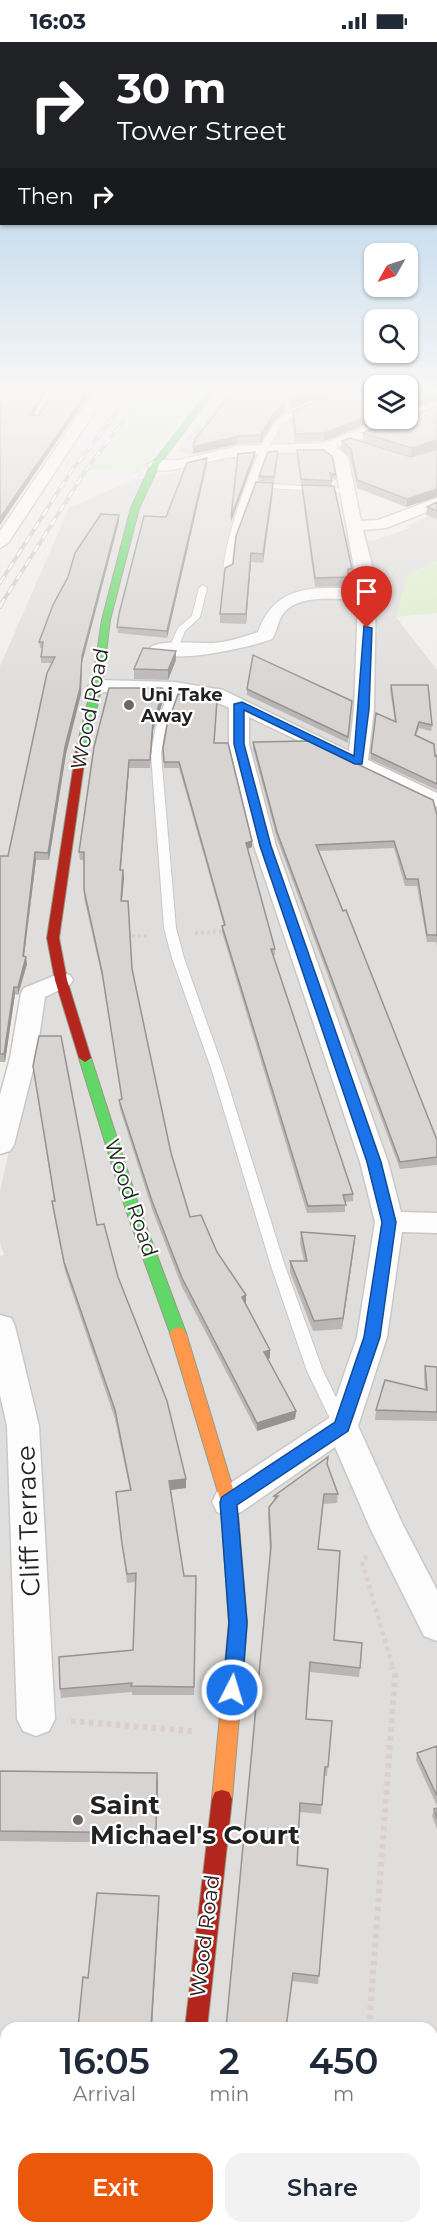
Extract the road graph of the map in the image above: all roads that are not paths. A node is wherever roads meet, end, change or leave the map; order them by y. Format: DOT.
graph roads {
  1 [pos="32,495"];
  2 [pos="141,495"];
  3 [pos="247,495"];
  4 [pos="347,495"];
  5 [pos="437,503"];
  6 [pos="354,526"];
  7 [pos="0,543"];
  8 [pos="227,573"];
  9 [pos="202,588"];
  10 [pos="366,595"];
  11 [pos="167,648"];
  12 [pos="97,686"];
  13 [pos="175,688"];
  14 [pos="239,704"];
  15 [pos="358,762"];
  16 [pos="437,801"];
  17 [pos="61,980"];
  18 [pos="0,1145"];
  19 [pos="389,1222"];
  20 [pos="437,1223"];
  21 [pos="0,1326"];
  22 [pos="342,1426"];
  23 [pos="228,1502"];
  24 [pos="437,1624"];
  25 [pos="36,1719"];
  26 [pos="197,2022"];
  1 -- 7 [label="street"];
  2 -- 12 [label="street, Wood Road"];
  3 -- 8 [label="lane"];
  4 -- 6 [label="street"];
  5 -- 6 [label="street"];
  6 -- 10 [label="street"];
  9 -- 11 [label="lane"];
  10 -- 11 [label="street"];
  10 -- 15 [label="street"];
  12 -- 13 [label="street"];
  12 -- 17 [label="street, Wood Road"];
  13 -- 14 [label="street"];
  13 -- 22 [label="lane"];
  14 -- 15 [label="street"];
  14 -- 19 [label="street"];
  15 -- 16 [label="street"];
  17 -- 18 [label="street"];
  17 -- 23 [label="street, Wood Road"];
  19 -- 20 [label="street"];
  19 -- 22 [label="street"];
  21 -- 25 [label="street, Cliff Terrace"];
  22 -- 23 [label="street"];
  22 -- 24 [label="street"];
  23 -- 26 [label="street, Wood Road"];
}
